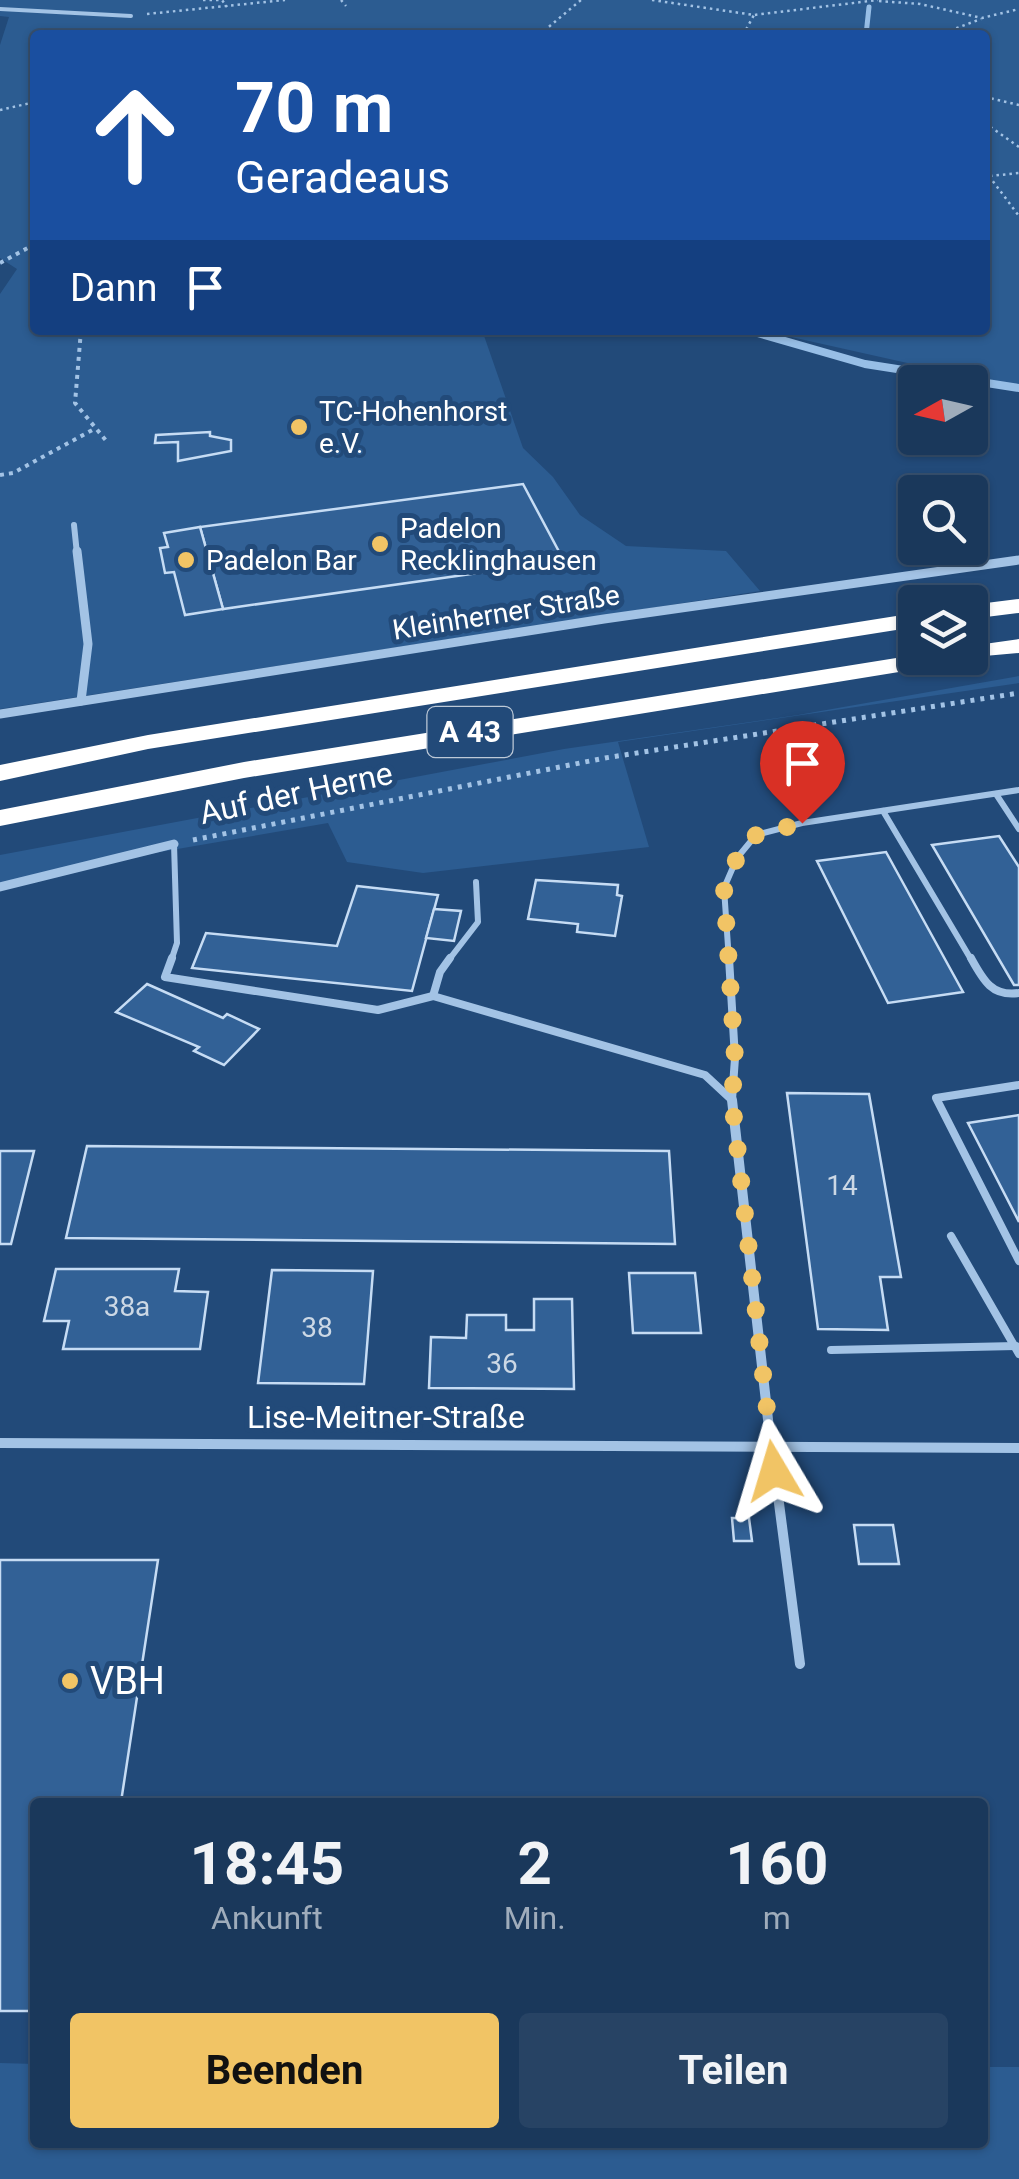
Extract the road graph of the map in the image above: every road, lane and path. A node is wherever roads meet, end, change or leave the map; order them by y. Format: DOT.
graph roads {
  1 [pos="203,0"];
  2 [pos="285,0"];
  3 [pos="341,0"];
  4 [pos="580,0"];
  5 [pos="652,0"];
  6 [pos="879,1"];
  7 [pos="346,6"];
  8 [pos="228,7"];
  9 [pos="0,9"];
  10 [pos="1019,9"];
  11 [pos="131,16"];
  12 [pos="754,16"];
  13 [pos="982,18"];
  14 [pos="544,30"];
  15 [pos="746,30"];
  16 [pos="951,30"];
  17 [pos="990,98"];
  18 [pos="30,103"];
  19 [pos="1019,106"];
  20 [pos="0,110"];
  21 [pos="990,126"];
  22 [pos="1019,148"];
  23 [pos="1019,174"];
  24 [pos="990,176"];
  25 [pos="990,180"];
  26 [pos="1019,216"];
  27 [pos="30,247"];
  28 [pos="0,263"];
  29 [pos="81,335"];
  30 [pos="96,428"];
  31 [pos="108,443"];
  32 [pos="0,475"];
  33 [pos="74,525"];
  34 [pos="1019,560"];
  35 [pos="1019,606"];
  36 [pos="988,610"];
  37 [pos="898,623"];
  38 [pos="1019,646"];
  39 [pos="988,650"];
  40 [pos="898,665"];
  41 [pos="1019,693"];
  42 [pos="80,701"];
  43 [pos="0,714"];
  44 [pos="0,772"];
  45 [pos="1019,790"];
  46 [pos="996,794"];
  47 [pos="883,810"];
  48 [pos="0,818"];
  49 [pos="1019,830"];
  50 [pos="174,844"];
  51 [pos="476,882"];
  52 [pos="0,887"];
  53 [pos="1019,993"];
  54 [pos="433,996"];
  55 [pos="1019,1085"];
  56 [pos="732,1100"];
  57 [pos="951,1236"];
  58 [pos="1019,1261"];
  59 [pos="831,1350"];
  60 [pos="1017,1350"];
  61 [pos="0,1443"];
  62 [pos="771,1446"];
  63 [pos="1019,1448"];
  64 [pos="800,1664"];
  1 -- 8 [label="path"];
  2 -- 8 [label="path"];
  3 -- 7 [label="path"];
  4 -- 14 [label="path"];
  5 -- 12 [label="path"];
  6 -- 12 [label="path"];
  6 -- 13 [label="path"];
  8 -- 11 [label="path"];
  9 -- 11 [label="lane"];
  10 -- 13 [label="path"];
  12 -- 15 [label="path"];
  13 -- 16 [label="path"];
  17 -- 19 [label="path"];
  18 -- 20 [label="path"];
  21 -- 22 [label="path"];
  23 -- 24 [label="path"];
  25 -- 26 [label="path"];
  27 -- 28 [label="path"];
  29 -- 30 [label="path"];
  30 -- 31 [label="path"];
  30 -- 32 [label="path"];
  33 -- 42 [label="street"];
  34 -- 42 [label="street, Kleinherner Straße"];
  35 -- 36 [label="highway"];
  37 -- 44 [label="highway, A 43"];
  38 -- 39 [label="highway"];
  40 -- 48 [label="highway, A 43"];
  41 -- 50 [label="path, Auf der Herne"];
  42 -- 43 [label="street, Kleinherner Straße"];
  45 -- 46 [label="lane"];
  46 -- 47 [label="lane"];
  46 -- 49 [label="lane"];
  47 -- 53 [label="lane"];
  47 -- 56 [label="lane"];
  50 -- 52 [label="street, Auf der Herne"];
  50 -- 54 [label="lane"];
  51 -- 54 [label="lane"];
  54 -- 56 [label="lane"];
  55 -- 58 [label="lane"];
  56 -- 62 [label="street"];
  57 -- 60 [label="lane"];
  59 -- 60 [label="lane"];
  61 -- 62 [label="street, Lise-Meitner-Straße"];
  62 -- 63 [label="street, Lise-Meitner-Straße"];
  62 -- 64 [label="lane"];
}
